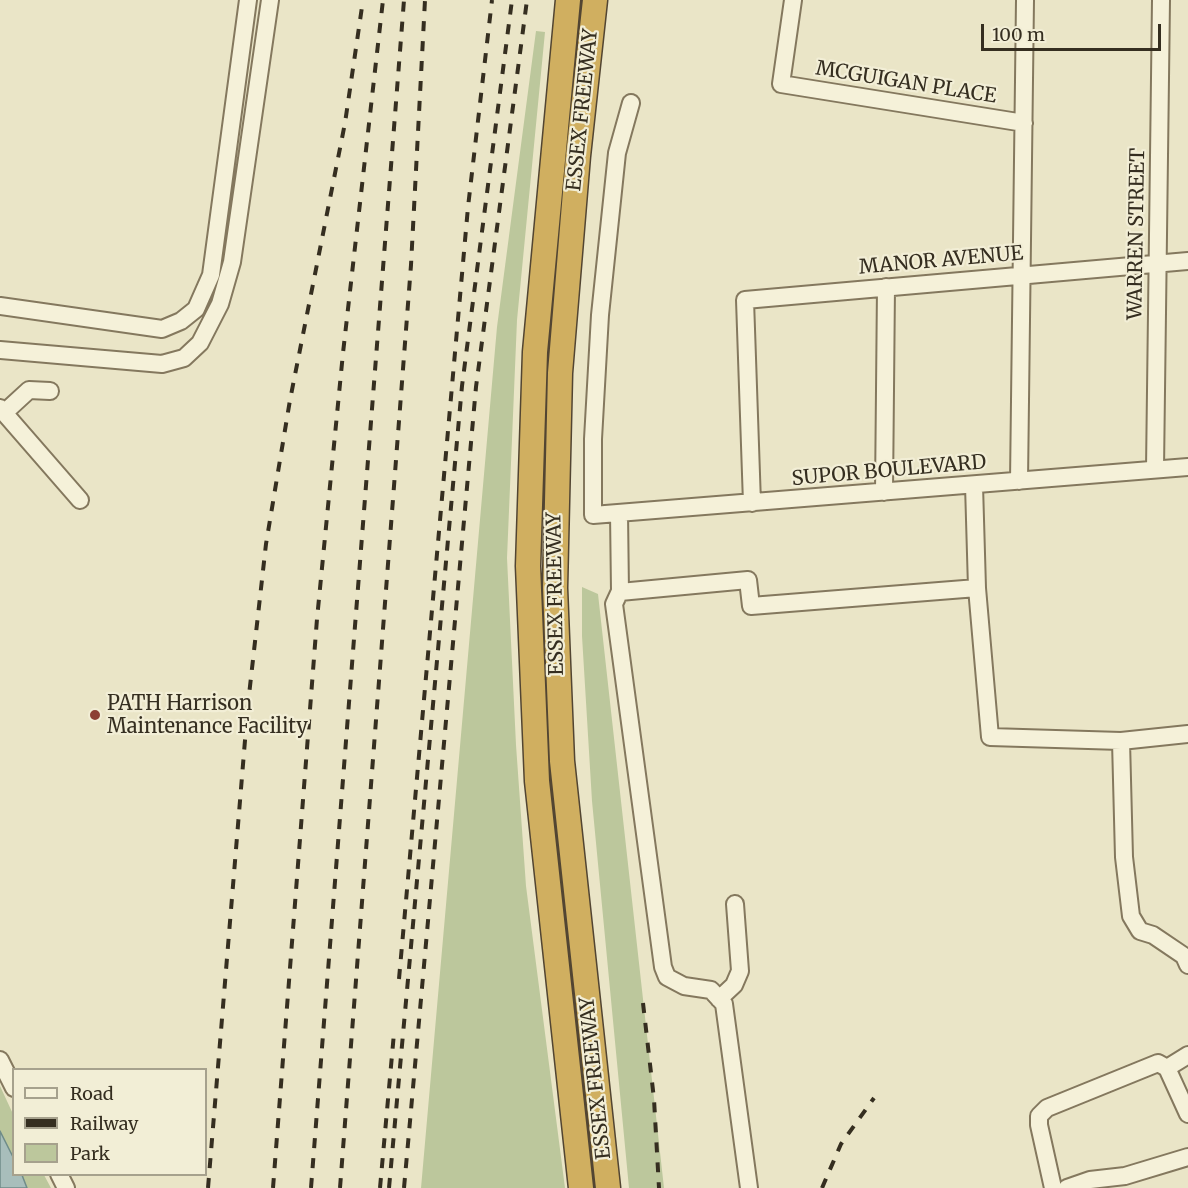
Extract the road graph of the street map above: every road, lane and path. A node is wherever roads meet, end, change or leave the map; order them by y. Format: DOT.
graph roads {
  1 [pos="248,0"];
  2 [pos="270,0"];
  3 [pos="568,0"];
  4 [pos="595,0"];
  5 [pos="793,0"];
  6 [pos="1025,0"];
  7 [pos="1161,0"];
  8 [pos="631,103"];
  9 [pos="1024,123"];
  10 [pos="1188,261"];
  11 [pos="1158,263"];
  12 [pos="1022,275"];
  13 [pos="886,287"];
  14 [pos="0,306"];
  15 [pos="0,350"];
  16 [pos="51,391"];
  17 [pos="2,411"];
  18 [pos="1188,467"];
  19 [pos="1155,469"];
  20 [pos="1019,481"];
  21 [pos="974,485"];
  22 [pos="884,492"];
  23 [pos="80,500"];
  24 [pos="752,503"];
  25 [pos="619,513"];
  26 [pos="977,588"];
  27 [pos="620,591"];
  28 [pos="1188,734"];
  29 [pos="1121,741"];
  30 [pos="735,904"];
  31 [pos="1188,965"];
  32 [pos="719,999"];
  33 [pos="1188,1055"];
  34 [pos="0,1060"];
  35 [pos="1167,1068"];
  36 [pos="12,1084"];
  37 [pos="1188,1114"];
  38 [pos="1188,1157"];
  39 [pos="1123,1182"];
  40 [pos="581,1188"];
  41 [pos="608,1188"];
  42 [pos="749,1188"];
  43 [pos="1053,1188"];
  44 [pos="1067,1188"];
  1 -- 14 [label="street"];
  2 -- 15 [label="street"];
  3 -- 40 [label="highway, ESSEX FREEWAY"];
  4 -- 41 [label="highway, ESSEX FREEWAY"];
  5 -- 9 [label="street, MCGUIGAN PLACE"];
  6 -- 9 [label="street"];
  7 -- 11 [label="street, WARREN STREET"];
  8 -- 25 [label="street, SUPOR BOULEVARD"];
  9 -- 12 [label="street"];
  10 -- 11 [label="street, MANOR AVENUE"];
  11 -- 12 [label="street, MANOR AVENUE"];
  11 -- 19 [label="street, WARREN STREET"];
  12 -- 13 [label="street, MANOR AVENUE"];
  12 -- 20 [label="street"];
  13 -- 22 [label="street"];
  13 -- 24 [label="street, MANOR AVENUE"];
  16 -- 17 [label="street"];
  17 -- 23 [label="street"];
  18 -- 19 [label="street, SUPOR BOULEVARD"];
  19 -- 20 [label="street, SUPOR BOULEVARD"];
  20 -- 21 [label="street, SUPOR BOULEVARD"];
  21 -- 22 [label="street, SUPOR BOULEVARD"];
  21 -- 26 [label="street"];
  22 -- 24 [label="street, SUPOR BOULEVARD"];
  24 -- 25 [label="street, SUPOR BOULEVARD"];
  25 -- 27 [label="street"];
  26 -- 27 [label="street"];
  26 -- 29 [label="street"];
  27 -- 32 [label="street"];
  28 -- 29 [label="street"];
  29 -- 31 [label="street"];
  30 -- 32 [label="street"];
  32 -- 42 [label="street"];
  33 -- 35 [label="street"];
  34 -- 36 [label="street"];
  35 -- 37 [label="street"];
  35 -- 43 [label="street"];
  38 -- 39 [label="street"];
  39 -- 44 [label="street"];
}
